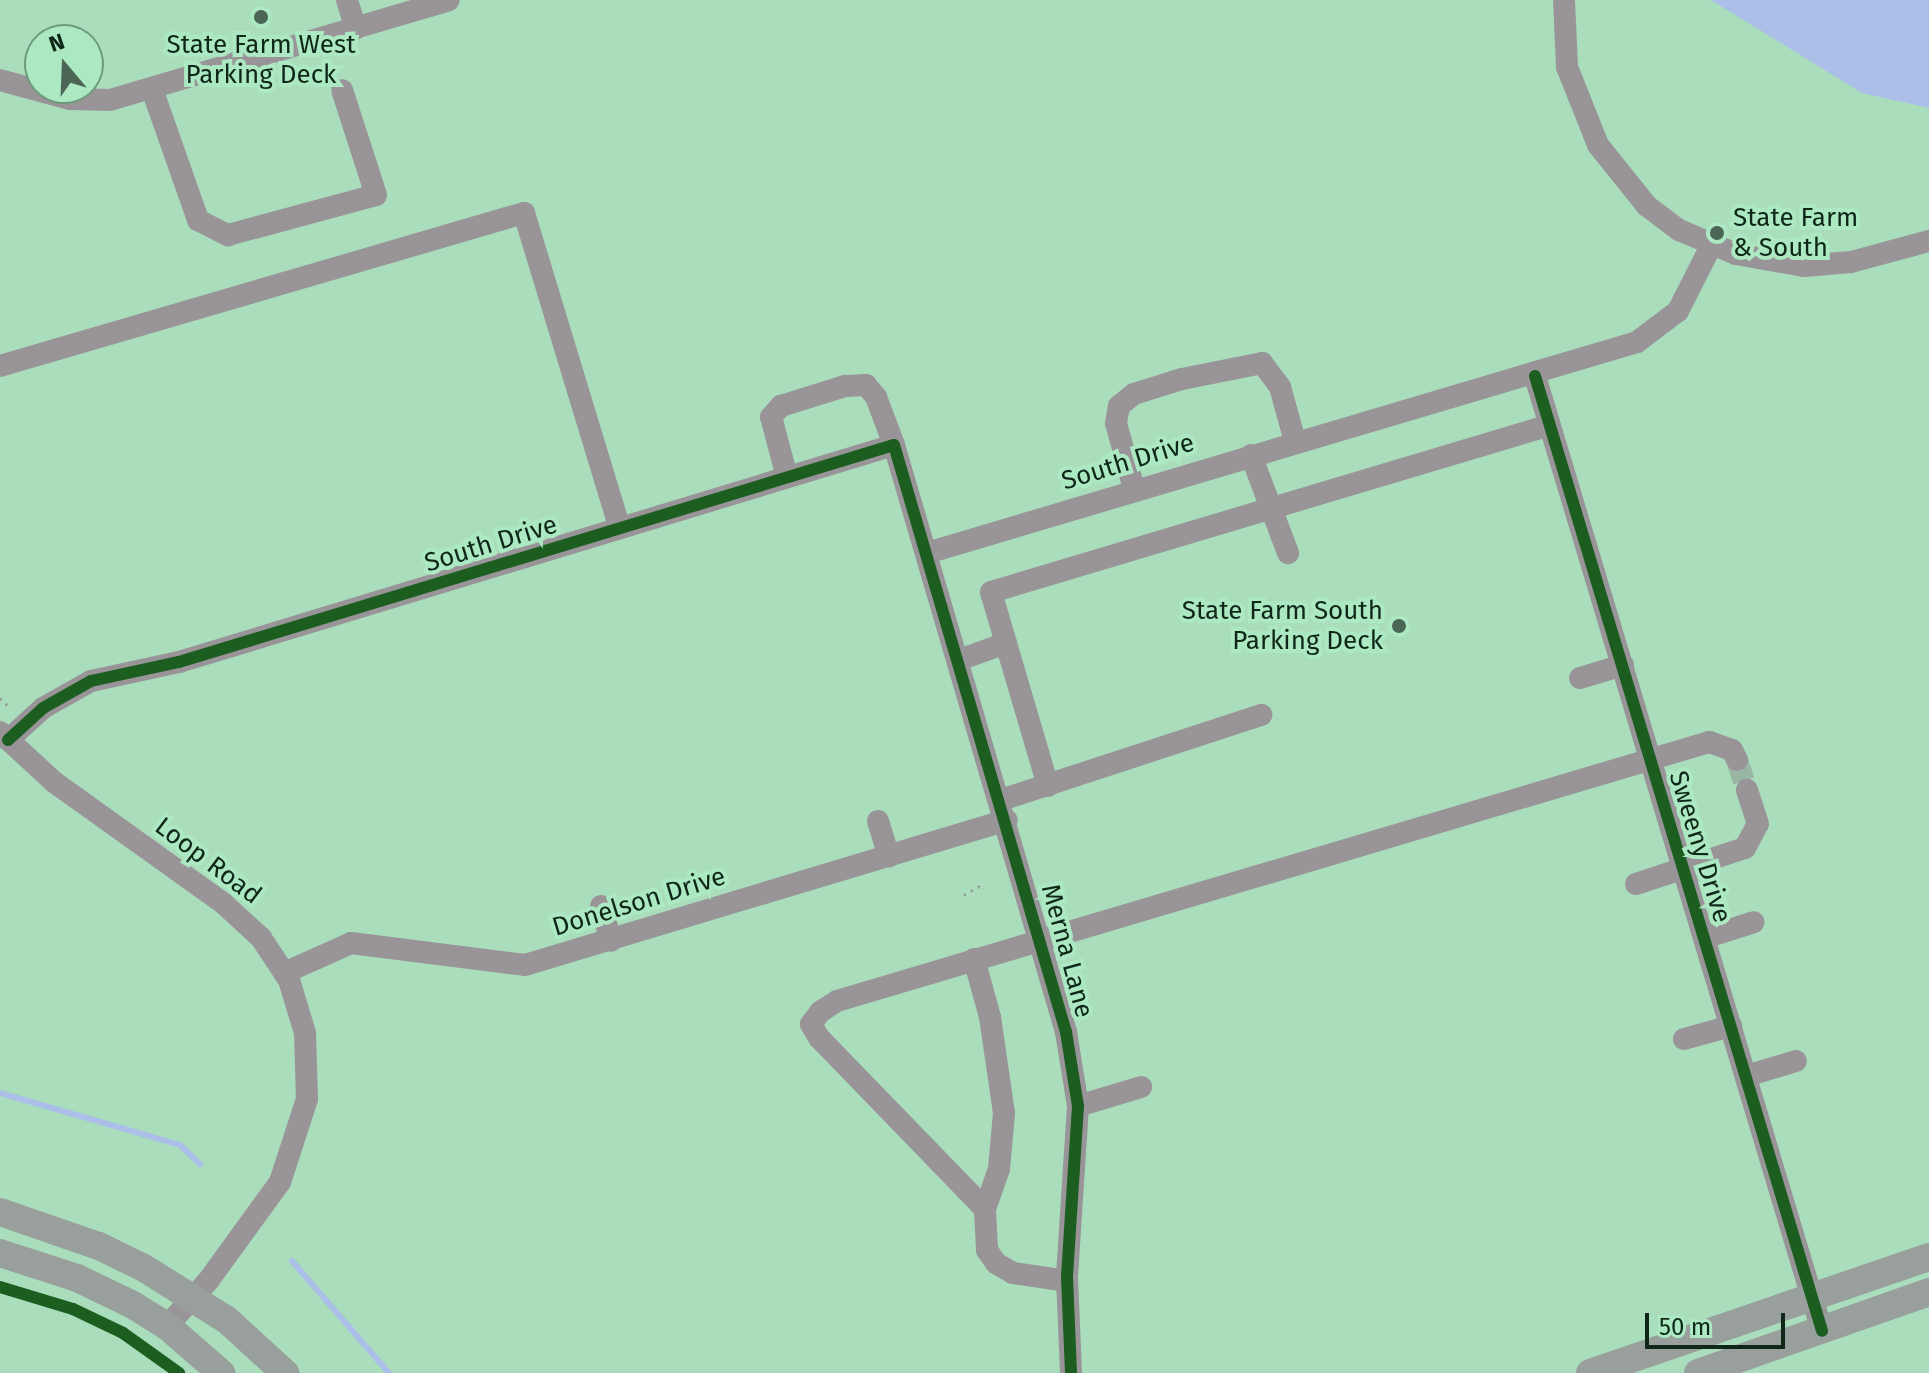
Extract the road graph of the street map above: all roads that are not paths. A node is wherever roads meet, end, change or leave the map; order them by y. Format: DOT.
graph roads {
  1 [pos="347,0"];
  2 [pos="449,0"];
  3 [pos="1564,0"];
  4 [pos="356,29"];
  5 [pos="0,80"];
  6 [pos="342,90"];
  7 [pos="153,92"];
  8 [pos="1929,241"];
  9 [pos="1711,246"];
  10 [pos="0,366"];
  11 [pos="1535,376"];
  12 [pos="1550,425"];
  13 [pos="1295,441"];
  14 [pos="894,445"];
  15 [pos="1251,455"];
  16 [pos="787,477"];
  17 [pos="1134,489"];
  18 [pos="1269,509"];
  19 [pos="620,528"];
  20 [pos="927,553"];
  21 [pos="1281,555"];
  22 [pos="1006,643"];
  23 [pos="959,660"];
  24 [pos="1623,665"];
  25 [pos="1580,678"];
  26 [pos="1261,715"];
  27 [pos="4,736"];
  28 [pos="1651,760"];
  29 [pos="1737,760"];
  30 [pos="1048,786"];
  31 [pos="1747,790"];
  32 [pos="1004,810"];
  33 [pos="878,821"];
  34 [pos="889,856"];
  35 [pos="1683,868"];
  36 [pos="1636,884"];
  37 [pos="601,906"];
  38 [pos="1754,922"];
  39 [pos="1704,938"];
  40 [pos="1043,939"];
  41 [pos="611,941"];
  42 [pos="974,959"];
  43 [pos="284,973"];
  44 [pos="1731,1026"];
  45 [pos="1684,1039"];
  46 [pos="1796,1061"];
  47 [pos="1746,1076"];
  48 [pos="1141,1087"];
  49 [pos="1078,1106"];
  50 [pos="985,1209"];
  51 [pos="0,1212"];
  52 [pos="0,1253"];
  53 [pos="1929,1257"];
  54 [pos="1067,1281"];
  55 [pos="1929,1292"];
  56 [pos="193,1295"];
  57 [pos="1814,1297"];
  58 [pos="167,1326"];
  59 [pos="1822,1331"];
  60 [pos="221,1373"];
  61 [pos="285,1373"];
  62 [pos="1071,1373"];
  63 [pos="1590,1373"];
  64 [pos="1698,1373"];
  1 -- 4 [label="street"];
  2 -- 4 [label="street"];
  3 -- 9 [label="street"];
  4 -- 7 [label="street"];
  5 -- 7 [label="street"];
  6 -- 7 [label="street"];
  8 -- 9 [label="street"];
  9 -- 11 [label="street, South Drive"];
  10 -- 19 [label="street"];
  11 -- 12 [label="street, Sweeny Drive"];
  11 -- 13 [label="street, South Drive"];
  12 -- 18 [label="street"];
  12 -- 24 [label="street, Sweeny Drive"];
  13 -- 15 [label="street, South Drive"];
  13 -- 17 [label="street"];
  14 -- 16 [label="street, South Drive"];
  14 -- 16 [label="street"];
  14 -- 20 [label="street"];
  15 -- 17 [label="street, South Drive"];
  15 -- 18 [label="street"];
  16 -- 19 [label="street, South Drive"];
  17 -- 20 [label="street, South Drive"];
  18 -- 21 [label="street"];
  18 -- 22 [label="street"];
  19 -- 27 [label="street, South Drive"];
  20 -- 23 [label="street, Merna Lane"];
  22 -- 23 [label="street"];
  22 -- 30 [label="street"];
  23 -- 32 [label="street, Merna Lane"];
  24 -- 25 [label="street"];
  24 -- 28 [label="street, Sweeny Drive"];
  26 -- 30 [label="street, Donelson Drive"];
  27 -- 43 [label="street, Loop Road"];
  28 -- 29 [label="street"];
  28 -- 35 [label="street, Sweeny Drive"];
  28 -- 40 [label="street"];
  30 -- 32 [label="street, Donelson Drive"];
  31 -- 35 [label="street"];
  32 -- 34 [label="street, Donelson Drive"];
  32 -- 40 [label="street, Merna Lane"];
  33 -- 34 [label="street"];
  34 -- 41 [label="street, Donelson Drive"];
  35 -- 36 [label="street"];
  35 -- 39 [label="street, Sweeny Drive"];
  37 -- 41 [label="street"];
  38 -- 39 [label="street"];
  39 -- 44 [label="street, Sweeny Drive"];
  40 -- 42 [label="street"];
  40 -- 49 [label="street, Merna Lane"];
  41 -- 43 [label="street, Donelson Drive"];
  42 -- 50 [label="street"];
  42 -- 50 [label="street"];
  43 -- 56 [label="street, Loop Road"];
  44 -- 45 [label="street"];
  44 -- 47 [label="street, Sweeny Drive"];
  46 -- 47 [label="street"];
  47 -- 57 [label="street, Sweeny Drive"];
  48 -- 49 [label="street"];
  49 -- 54 [label="street, Merna Lane"];
  50 -- 54 [label="street"];
  51 -- 56 [label="main road"];
  52 -- 58 [label="main road"];
  53 -- 57 [label="main road"];
  54 -- 62 [label="street, Merna Lane"];
  55 -- 59 [label="main road"];
  56 -- 58 [label="street, Loop Road"];
  56 -- 61 [label="main road"];
  57 -- 59 [label="street, Sweeny Drive"];
  57 -- 63 [label="main road"];
  58 -- 60 [label="main road"];
  59 -- 64 [label="main road"];
}
